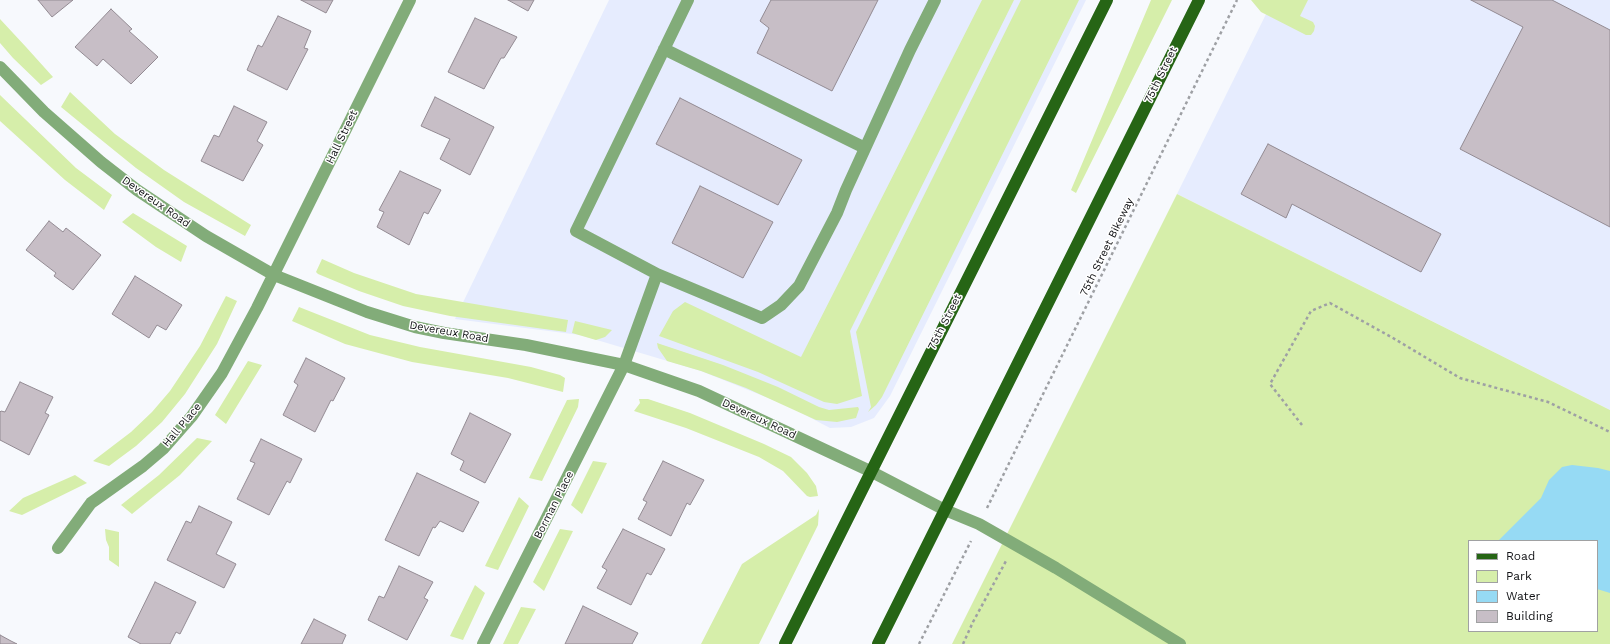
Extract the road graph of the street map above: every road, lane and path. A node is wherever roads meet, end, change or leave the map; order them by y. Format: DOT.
graph roads {
  1 [pos="410,0"];
  2 [pos="688,0"];
  3 [pos="935,0"];
  4 [pos="1107,0"];
  5 [pos="1198,0"];
  6 [pos="1237,0"];
  7 [pos="664,49"];
  8 [pos="0,67"];
  9 [pos="865,148"];
  10 [pos="657,274"];
  11 [pos="274,275"];
  12 [pos="624,365"];
  13 [pos="1302,425"];
  14 [pos="1610,432"];
  15 [pos="870,471"];
  16 [pos="991,501"];
  17 [pos="945,510"];
  18 [pos="1014,545"];
  19 [pos="58,548"];
  20 [pos="966,550"];
  21 [pos="483,644"];
  22 [pos="785,644"];
  23 [pos="878,644"];
  24 [pos="919,644"];
  25 [pos="963,644"];
  26 [pos="1180,644"];
  1 -- 11 [label="street, Hall Street"];
  2 -- 7 [label="street"];
  3 -- 9 [label="street"];
  4 -- 15 [label="main road, 75th Street"];
  5 -- 17 [label="main road, 75th Street"];
  6 -- 16 [label="path, 75th Street Bikeway"];
  7 -- 9 [label="street"];
  7 -- 10 [label="street"];
  8 -- 11 [label="street, Devereux Road"];
  9 -- 10 [label="street"];
  10 -- 12 [label="street, Borman Place"];
  11 -- 12 [label="street, Devereux Road"];
  11 -- 19 [label="street, Hall Place"];
  12 -- 15 [label="street, Devereux Road"];
  12 -- 21 [label="street, Borman Place"];
  13 -- 14 [label="path"];
  15 -- 17 [label="street, Devereux Road"];
  15 -- 22 [label="main road, 75th Street"];
  17 -- 18 [label="street, Devereux Road"];
  17 -- 23 [label="main road, 75th Street"];
  18 -- 25 [label="path"];
  18 -- 26 [label="street, Devereux Road"];
  20 -- 24 [label="path"];
}
